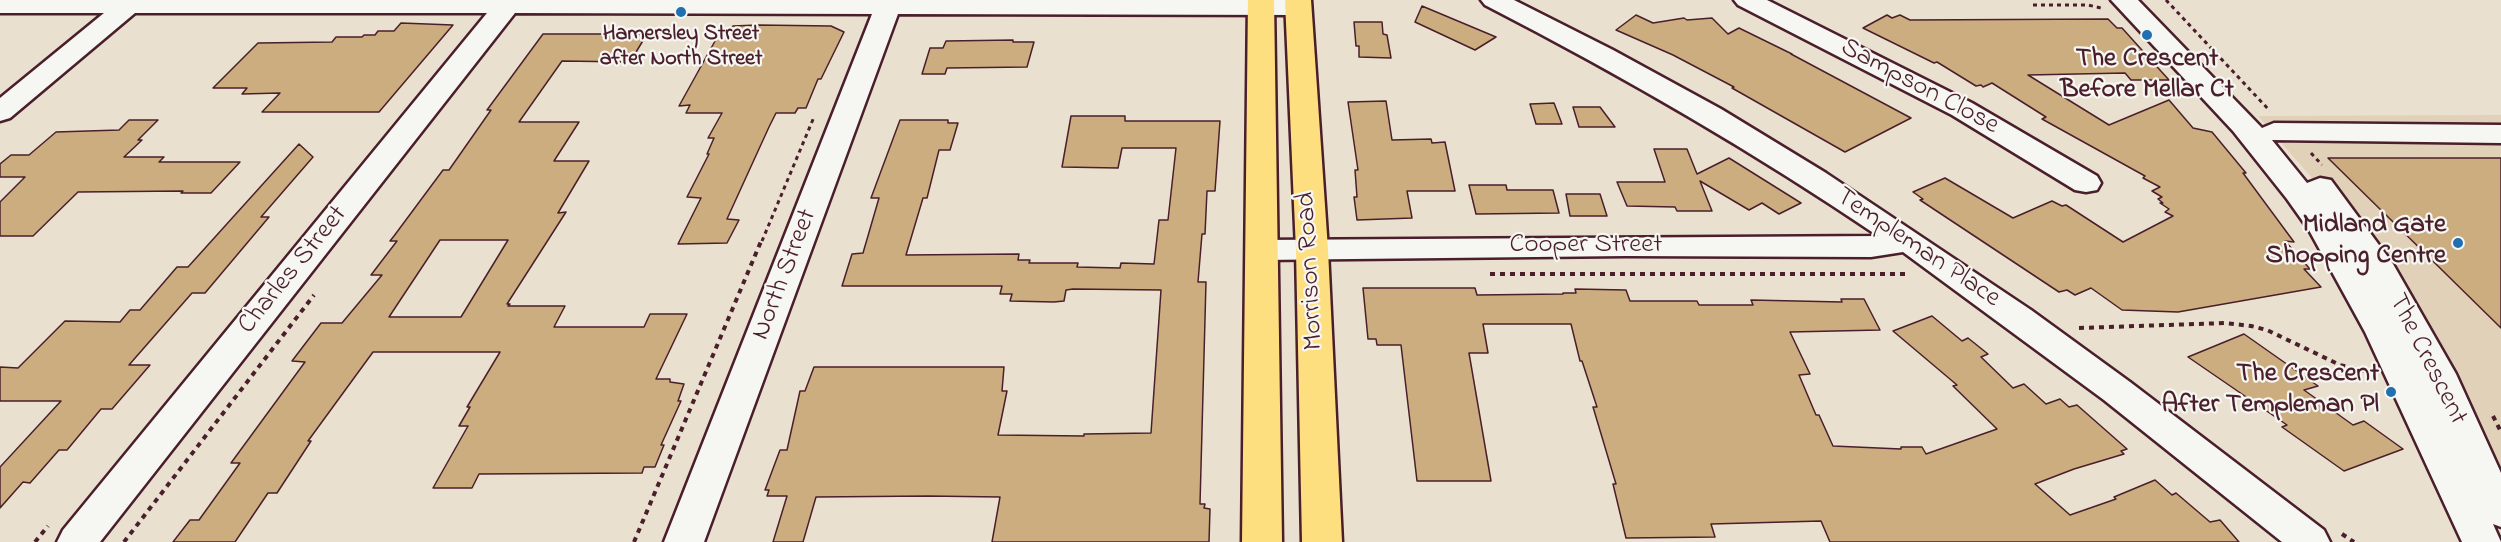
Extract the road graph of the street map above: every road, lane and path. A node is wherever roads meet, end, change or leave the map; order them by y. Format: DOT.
graph roads {
  1 [pos="1748,0"];
  2 [pos="2149,0"];
  3 [pos="132,3"];
  4 [pos="509,3"];
  5 [pos="1518,3"];
  6 [pos="889,4"];
  7 [pos="1261,4"];
  8 [pos="1298,4"];
  9 [pos="2114,4"];
  10 [pos="0,5"];
  11 [pos="2033,5"];
  12 [pos="819,106"];
  13 [pos="0,112"];
  14 [pos="2497,143"];
  15 [pos="2276,145"];
  16 [pos="2086,183"];
  17 [pos="1908,241"];
  18 [pos="1262,250"];
  19 [pos="1312,250"];
  20 [pos="1484,274"];
  21 [pos="1913,274"];
  22 [pos="2043,335"];
  23 [pos="2372,364"];
  24 [pos="2501,511"];
  25 [pos="77,542"];
  26 [pos="634,542"];
  27 [pos="684,542"];
  28 [pos="1262,542"];
  29 [pos="1323,542"];
  30 [pos="2310,542"];
  31 [pos="2482,542"];
  1 -- 16 [label="street, Sampson Close"];
  2 -- 15 [label="street, The Crescent"];
  3 -- 4 [label="street"];
  3 -- 10 [label="street"];
  3 -- 13 [label="street"];
  4 -- 6 [label="street"];
  4 -- 25 [label="street, Charles Street"];
  5 -- 17 [label="street, Templeman Place"];
  6 -- 7 [label="street"];
  6 -- 27 [label="street, North Street"];
  7 -- 8 [label="street"];
  7 -- 18 [label="main road, Morrison Road"];
  8 -- 19 [label="main road, Morrison Road"];
  9 -- 11 [label="path"];
  9 -- 15 [label="street, The Crescent"];
  12 -- 26 [label="path"];
  14 -- 15 [label="street"];
  15 -- 24 [label="street, The Crescent"];
  15 -- 31 [label="street, The Crescent"];
  17 -- 19 [label="street, Cooper Street"];
  17 -- 22 [label="street, Templeman Place"];
  18 -- 19 [label="street, Cooper Street"];
  18 -- 28 [label="main road, Morrison Road"];
  19 -- 29 [label="main road, Morrison Road"];
  20 -- 21 [label="path"];
  22 -- 23 [label="path"];
  22 -- 30 [label="street, Templeman Place"];
}
